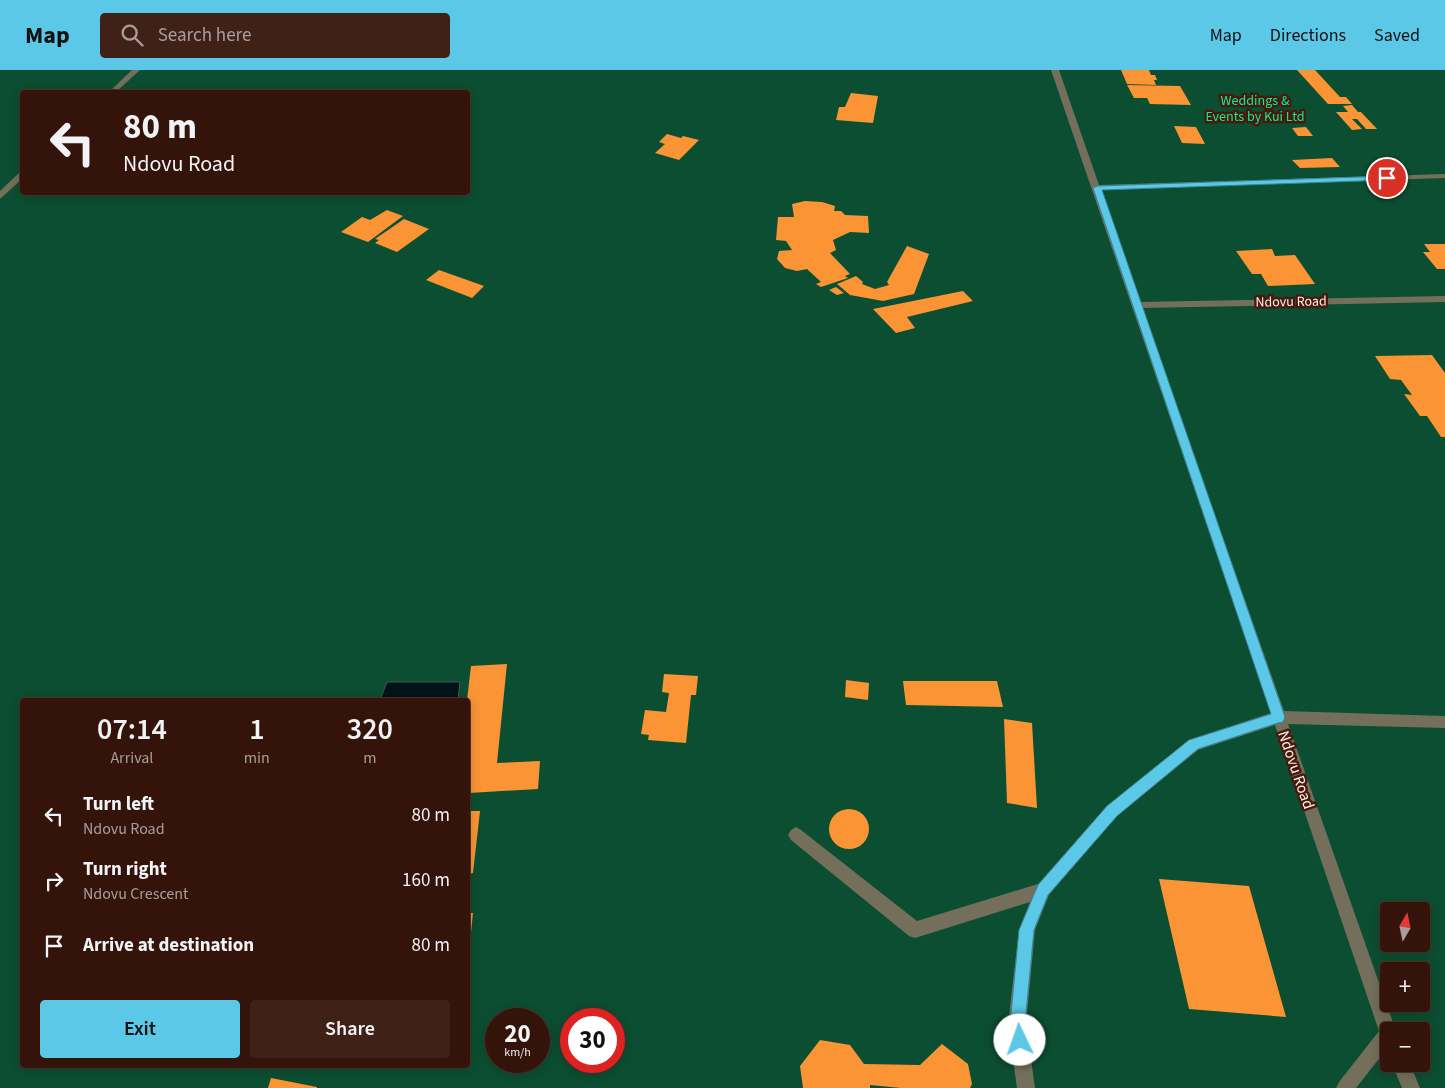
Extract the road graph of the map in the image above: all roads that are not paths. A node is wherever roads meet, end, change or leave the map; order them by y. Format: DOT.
graph roads {
  1 [pos="136,70"];
  2 [pos="1055,70"];
  3 [pos="114,90"];
  4 [pos="1445,176"];
  5 [pos="20,177"];
  6 [pos="1097,188"];
  7 [pos="0,196"];
  8 [pos="1445,299"];
  9 [pos="1138,305"];
  10 [pos="1278,717"];
  11 [pos="1445,722"];
  12 [pos="796,835"];
  13 [pos="1043,890"];
  14 [pos="1384,1022"];
  15 [pos="1380,1044"];
  16 [pos="1404,1072"];
  17 [pos="1026,1088"];
  18 [pos="1345,1088"];
  19 [pos="1411,1088"];
  1 -- 3 [label="street"];
  2 -- 6 [label="street, Ndovu Road"];
  4 -- 6 [label="street"];
  5 -- 7 [label="street"];
  6 -- 9 [label="street, Ndovu Road"];
  8 -- 9 [label="street, Ndovu Road"];
  9 -- 10 [label="street, Ndovu Road"];
  10 -- 11 [label="street"];
  10 -- 13 [label="street"];
  10 -- 14 [label="street, Ndovu Road"];
  12 -- 13 [label="street"];
  13 -- 17 [label="street"];
  15 -- 18 [label="street"];
  16 -- 19 [label="street"];
}
